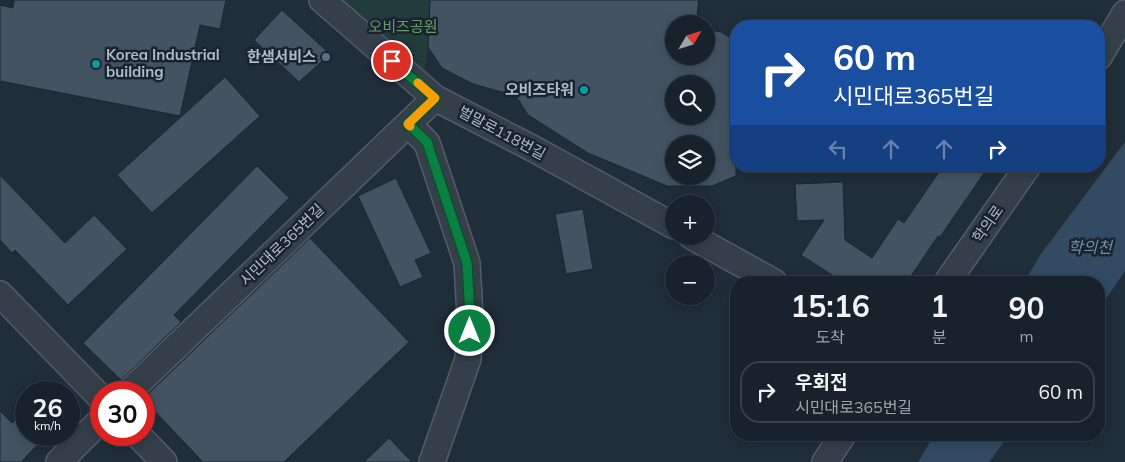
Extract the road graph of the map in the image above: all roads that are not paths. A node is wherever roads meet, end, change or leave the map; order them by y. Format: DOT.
graph roads {
  1 [pos="322,0"];
  2 [pos="1125,13"];
  3 [pos="1105,47"];
  4 [pos="435,98"];
  5 [pos="408,124"];
  6 [pos="1024,172"];
  7 [pos="665,221"];
  8 [pos="708,245"];
  9 [pos="763,276"];
  10 [pos="951,276"];
  11 [pos="0,294"];
  12 [pos="140,381"];
  13 [pos="90,387"];
  14 [pos="90,431"];
  15 [pos="839,441"];
  16 [pos="149,446"];
  17 [pos="59,462"];
  18 [pos="164,462"];
  19 [pos="432,462"];
  20 [pos="825,462"];
  1 -- 4 [label="street, 벌말로118번길"];
  2 -- 3 [label="street"];
  4 -- 5 [label="street, 시민대로365번길"];
  4 -- 7 [label="street, 벌말로118번길"];
  5 -- 12 [label="street, 시민대로365번길"];
  5 -- 19 [label="street"];
  6 -- 10 [label="street, 학의로"];
  8 -- 9 [label="street"];
  11 -- 13 [label="street"];
  14 -- 17 [label="street"];
  15 -- 20 [label="street"];
  16 -- 18 [label="street"];
}
